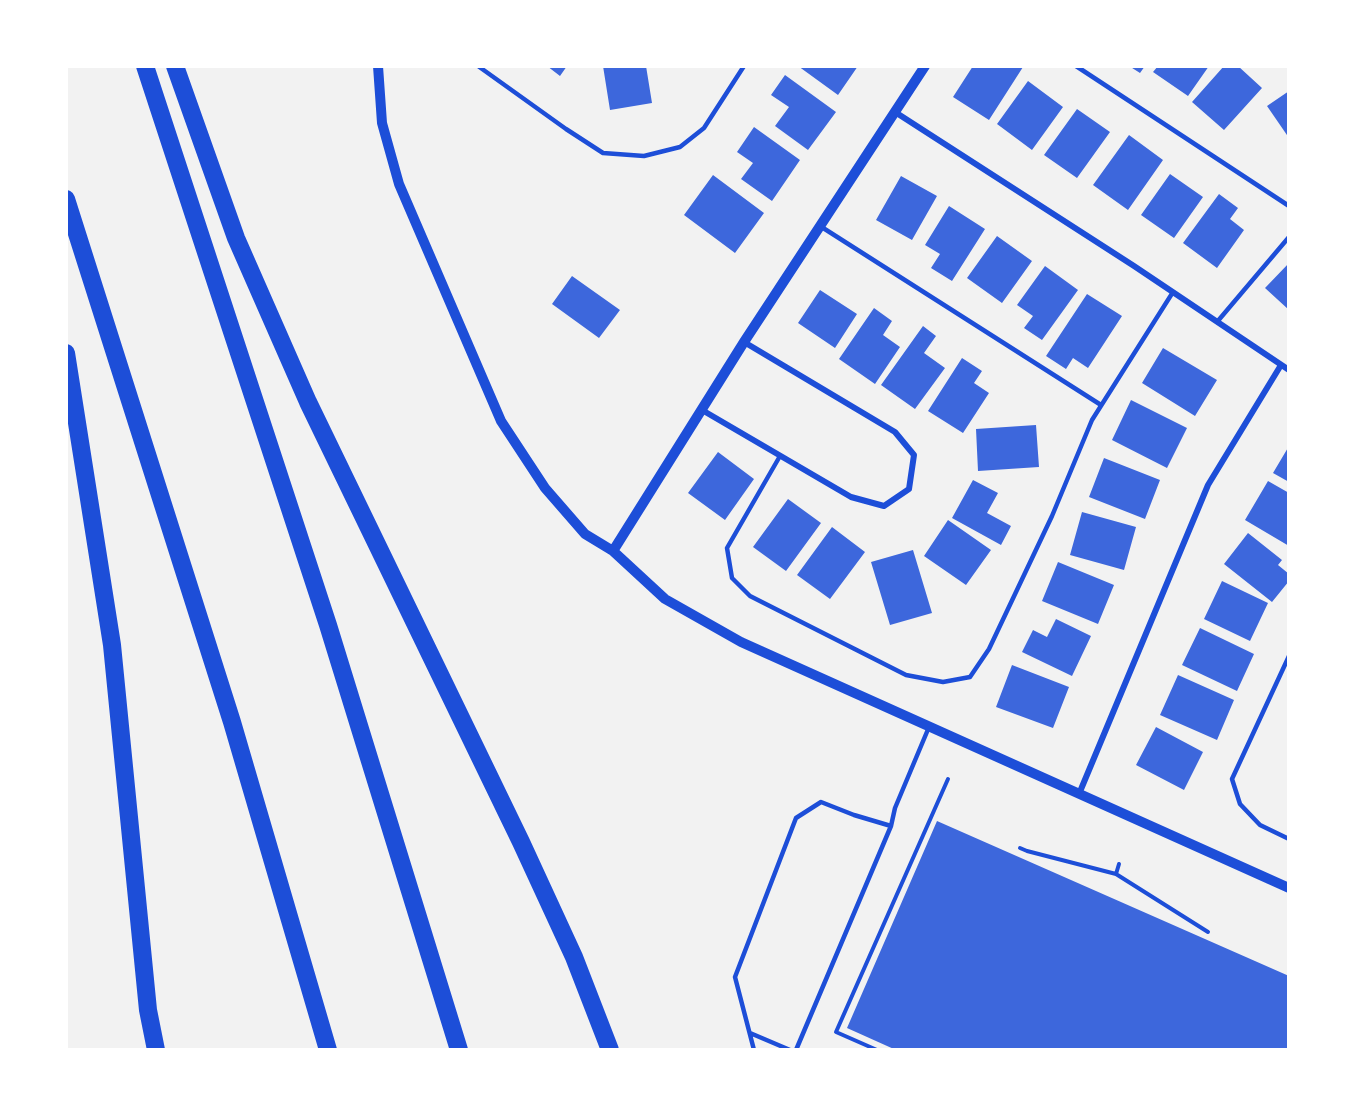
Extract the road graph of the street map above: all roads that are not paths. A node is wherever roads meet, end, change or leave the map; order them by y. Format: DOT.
graph roads {
  1 [pos="145,66"];
  2 [pos="174,66"];
  3 [pos="378,66"];
  4 [pos="478,66"];
  5 [pos="744,66"];
  6 [pos="925,66"];
  7 [pos="1076,66"];
  8 [pos="895,112"];
  9 [pos="66,199"];
  10 [pos="1289,206"];
  11 [pos="820,226"];
  12 [pos="1289,237"];
  13 [pos="1173,292"];
  14 [pos="1217,322"];
  15 [pos="744,342"];
  16 [pos="66,353"];
  17 [pos="1281,365"];
  18 [pos="1289,370"];
  19 [pos="1101,405"];
  20 [pos="702,410"];
  21 [pos="780,456"];
  22 [pos="613,551"];
  23 [pos="1289,656"];
  24 [pos="929,727"];
  25 [pos="1079,794"];
  26 [pos="891,826"];
  27 [pos="1289,838"];
  28 [pos="1289,888"];
  29 [pos="750,1033"];
  30 [pos="156,1050"];
  31 [pos="328,1050"];
  32 [pos="459,1050"];
  33 [pos="609,1050"];
  34 [pos="754,1050"];
  35 [pos="790,1050"];
  36 [pos="796,1050"];
  1 -- 32 [label="highway"];
  2 -- 33 [label="highway"];
  3 -- 22 [label="street"];
  4 -- 5 [label="lane"];
  6 -- 8 [label="street"];
  7 -- 10 [label="lane"];
  8 -- 11 [label="street"];
  8 -- 13 [label="street"];
  9 -- 31 [label="highway"];
  11 -- 15 [label="street"];
  11 -- 19 [label="lane"];
  12 -- 14 [label="lane"];
  13 -- 14 [label="street"];
  13 -- 19 [label="lane"];
  14 -- 17 [label="street"];
  15 -- 20 [label="street"];
  15 -- 21 [label="street"];
  16 -- 30 [label="highway"];
  17 -- 18 [label="street"];
  17 -- 25 [label="street"];
  19 -- 21 [label="lane"];
  20 -- 21 [label="street"];
  20 -- 22 [label="street"];
  22 -- 24 [label="street"];
  23 -- 27 [label="lane"];
  24 -- 25 [label="street"];
  24 -- 26 [label="lane"];
  25 -- 28 [label="street"];
  26 -- 29 [label="lane"];
  26 -- 36 [label="lane"];
  29 -- 34 [label="lane"];
  29 -- 35 [label="lane"];
}
